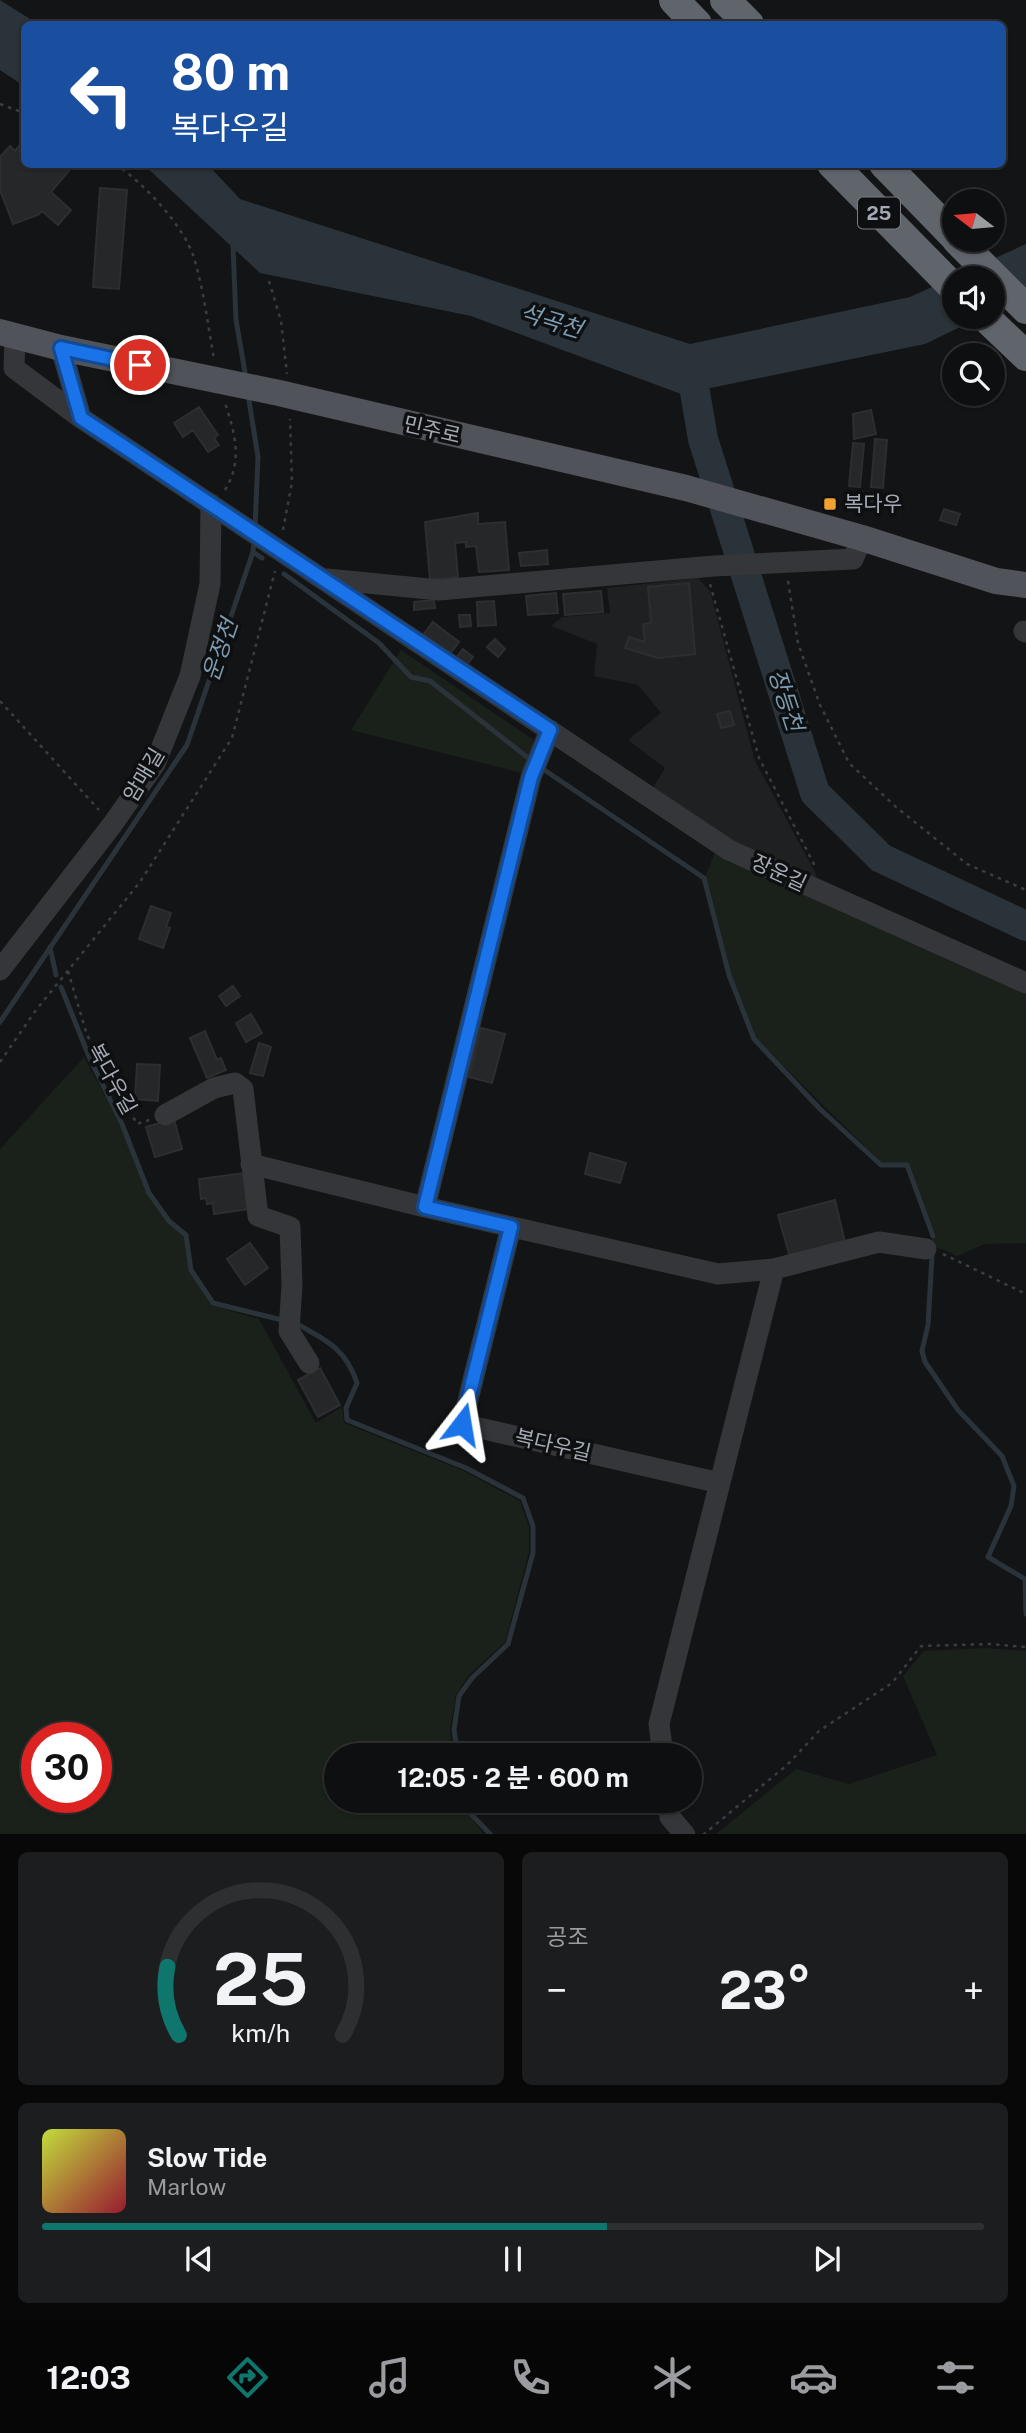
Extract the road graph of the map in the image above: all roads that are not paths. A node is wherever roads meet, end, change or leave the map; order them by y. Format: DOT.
graph roads {
  1 [pos="674,0"];
  2 [pos="725,0"];
  3 [pos="694,21"];
  4 [pos="746,21"];
  5 [pos="836,168"];
  6 [pos="888,168"];
  7 [pos="942,224"];
  8 [pos="969,252"];
  9 [pos="942,277"];
  10 [pos="1026,309"];
  11 [pos="998,329"];
  12 [pos="8,334"];
  13 [pos="61,348"];
  14 [pos="1026,356"];
  15 [pos="81,418"];
  16 [pos="219,510"];
  17 [pos="862,538"];
  18 [pos="322,578"];
  19 [pos="1026,585"];
  20 [pos="550,730"];
  21 [pos="0,970"];
  22 [pos="1026,983"];
  23 [pos="165,1115"];
  24 [pos="251,1164"];
  25 [pos="425,1207"];
  26 [pos="511,1227"];
  27 [pos="926,1249"];
  28 [pos="774,1269"];
  29 [pos="309,1363"];
  30 [pos="720,1483"];
  31 [pos="661,1743"];
  32 [pos="670,1813"];
  33 [pos="684,1834"];
  1 -- 3 [label="highway"];
  2 -- 4 [label="highway"];
  5 -- 9 [label="highway, 25"];
  6 -- 7 [label="highway, 25"];
  8 -- 10 [label="highway, 25"];
  11 -- 14 [label="highway"];
  12 -- 13 [label="main road, 민주로"];
  12 -- 15 [label="street, 장운길"];
  13 -- 15 [label="street"];
  13 -- 17 [label="main road, 민주로"];
  15 -- 16 [label="street, 장운길"];
  16 -- 18 [label="street, 장운길"];
  16 -- 21 [label="street, 암매길"];
  17 -- 18 [label="street"];
  17 -- 19 [label="main road, 민주로"];
  18 -- 20 [label="street, 장운길"];
  20 -- 22 [label="street, 장운길"];
  20 -- 25 [label="street"];
  23 -- 24 [label="street, 복다우길"];
  24 -- 25 [label="street"];
  24 -- 29 [label="street, 복다우길"];
  25 -- 26 [label="street"];
  26 -- 28 [label="street"];
  26 -- 30 [label="street, 복다우길"];
  27 -- 28 [label="street"];
  28 -- 30 [label="street"];
  30 -- 31 [label="street"];
  32 -- 33 [label="street"];
}
